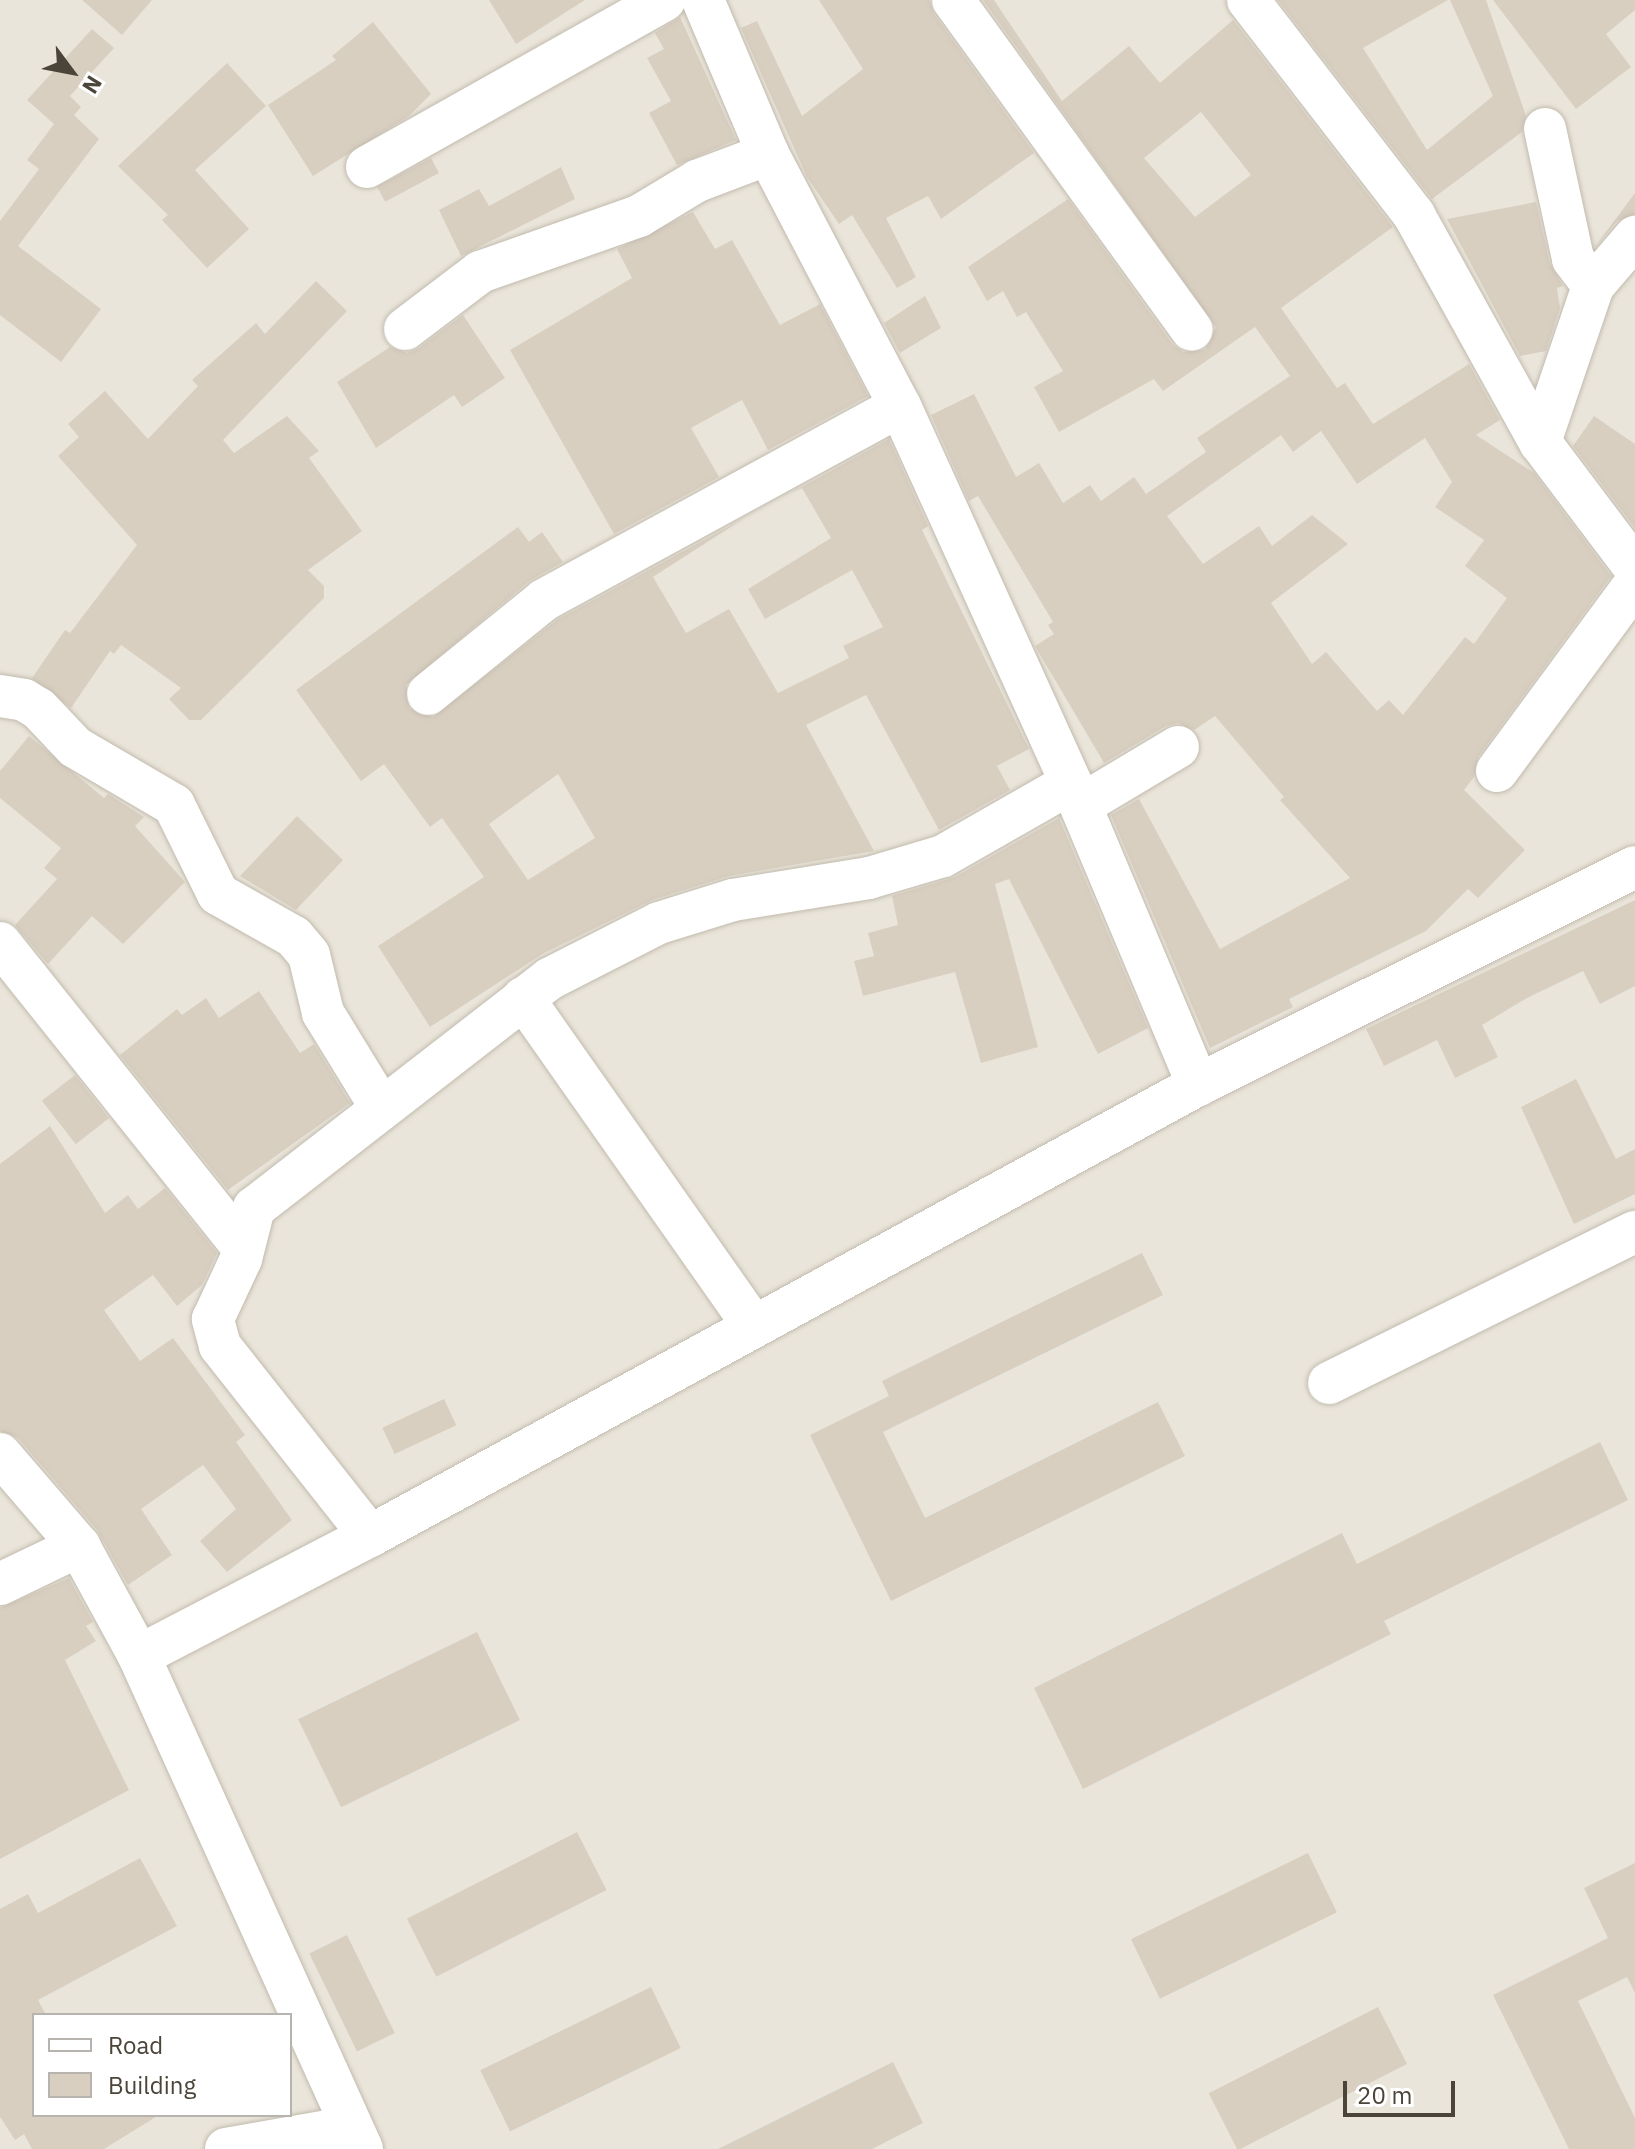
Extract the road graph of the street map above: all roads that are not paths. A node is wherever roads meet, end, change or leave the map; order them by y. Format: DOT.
graph roads {
  1 [pos="664,0"];
  2 [pos="703,0"];
  3 [pos="953,0"];
  4 [pos="1248,0"];
  5 [pos="1545,129"];
  6 [pos="768,154"];
  7 [pos="367,167"];
  8 [pos="1635,237"];
  9 [pos="1593,286"];
  10 [pos="405,329"];
  11 [pos="1192,330"];
  12 [pos="900,406"];
  13 [pos="1540,442"];
  14 [pos="1635,568"];
  15 [pos="1635,584"];
  16 [pos="428,694"];
  17 [pos="0,696"];
  18 [pos="1178,747"];
  19 [pos="1497,771"];
  20 [pos="1076,794"];
  21 [pos="1635,867"];
  22 [pos="0,943"];
  23 [pos="523,998"];
  24 [pos="1198,1085"];
  25 [pos="380,1106"];
  26 [pos="1635,1232"];
  27 [pos="242,1246"];
  28 [pos="753,1325"];
  29 [pos="1329,1383"];
  30 [pos="0,1454"];
  31 [pos="370,1536"];
  32 [pos="79,1546"];
  33 [pos="0,1584"];
  34 [pos="139,1656"];
  35 [pos="357,2138"];
  36 [pos="226,2149"];
  1 -- 7 [label="street"];
  2 -- 6 [label="street"];
  3 -- 11 [label="street"];
  4 -- 13 [label="street"];
  5 -- 9 [label="street"];
  6 -- 10 [label="street"];
  6 -- 12 [label="street"];
  8 -- 9 [label="street"];
  9 -- 13 [label="street"];
  12 -- 16 [label="street"];
  12 -- 20 [label="street"];
  13 -- 14 [label="street"];
  15 -- 19 [label="street"];
  17 -- 25 [label="street"];
  18 -- 20 [label="street"];
  20 -- 23 [label="street"];
  20 -- 24 [label="street"];
  21 -- 24 [label="street"];
  22 -- 27 [label="street"];
  23 -- 25 [label="street"];
  23 -- 28 [label="street"];
  24 -- 28 [label="street"];
  25 -- 27 [label="street"];
  26 -- 29 [label="street"];
  27 -- 31 [label="street"];
  28 -- 31 [label="street"];
  30 -- 32 [label="street"];
  31 -- 34 [label="street"];
  32 -- 33 [label="street"];
  32 -- 34 [label="street"];
  34 -- 35 [label="street"];
  35 -- 36 [label="street"];
}
